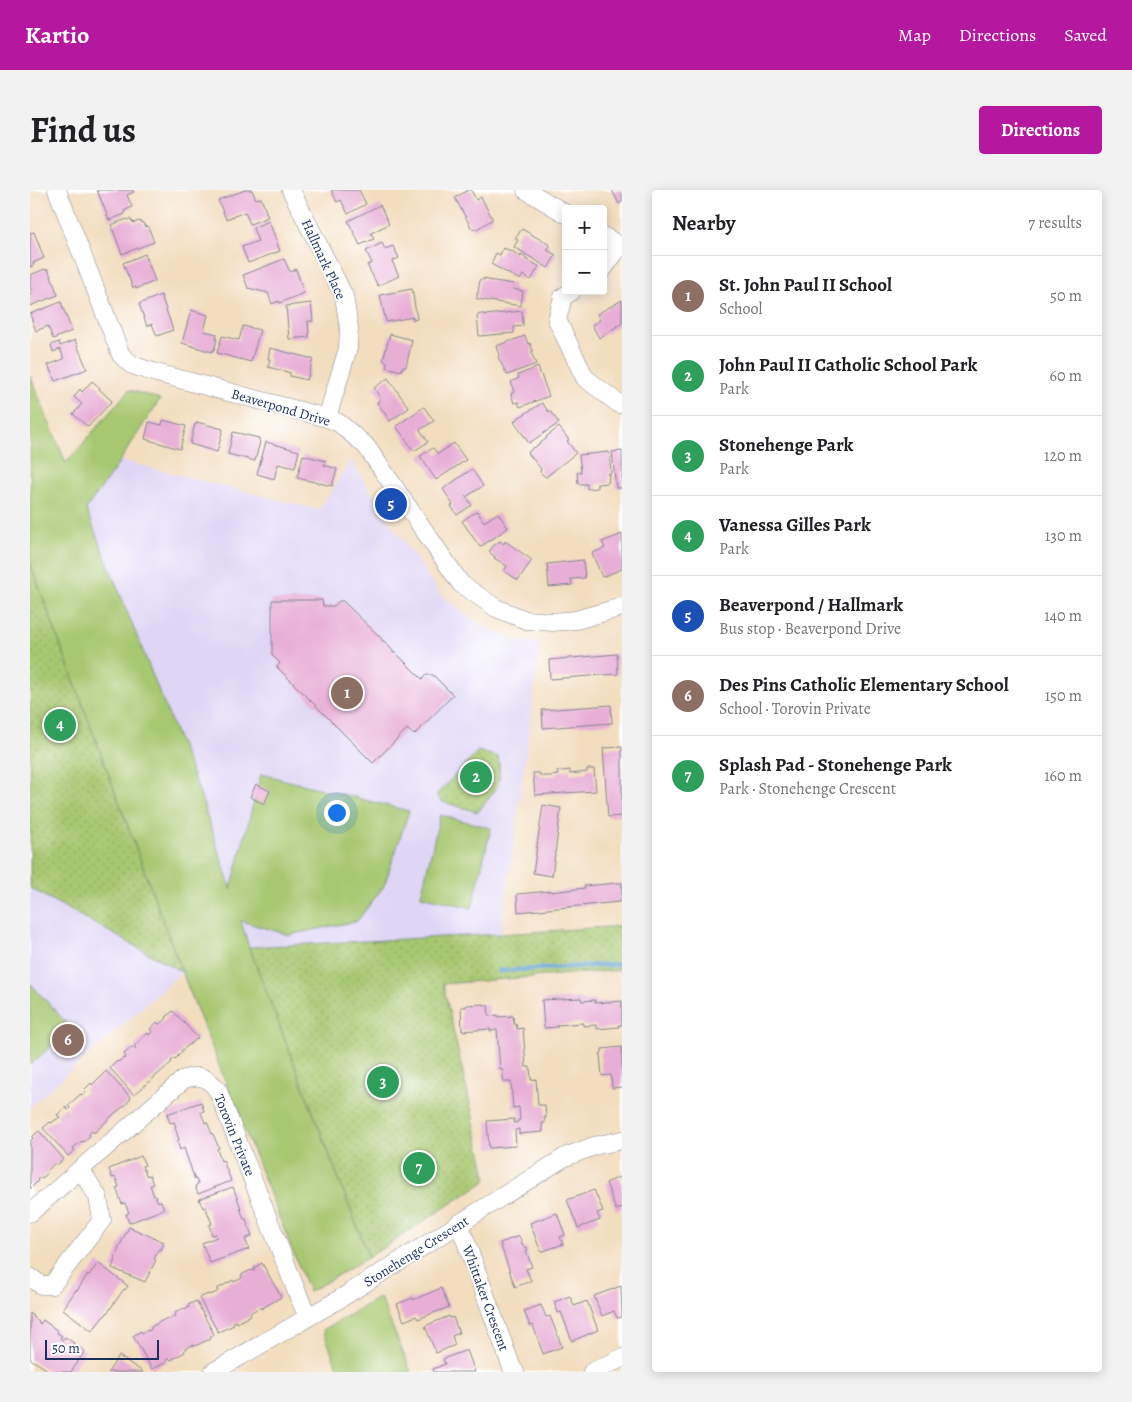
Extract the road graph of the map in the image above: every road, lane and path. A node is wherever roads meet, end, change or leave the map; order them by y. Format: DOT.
graph roads {
  1 [pos="57,190"];
  2 [pos="291,190"];
  3 [pos="526,190"];
  4 [pos="562,212"];
  5 [pos="607,238"];
  6 [pos="621,247"];
  7 [pos="607,264"];
  8 [pos="567,295"];
  9 [pos="619,404"];
  10 [pos="327,418"];
  11 [pos="622,607"];
  12 [pos="622,1140"];
  13 [pos="81,1170"];
  14 [pos="30,1213"];
  15 [pos="459,1223"];
  16 [pos="30,1278"];
  17 [pos="308,1317"];
  18 [pos="622,1358"];
  19 [pos="213,1372"];
  20 [pos="515,1372"];
  21 [pos="592,1372"];
  1 -- 10 [label="street, Beaverpond Drive"];
  2 -- 10 [label="street, Hallmark Place"];
  3 -- 4 [label="street"];
  5 -- 6 [label="street"];
  6 -- 7 [label="street"];
  8 -- 9 [label="street"];
  10 -- 11 [label="street, Beaverpond Drive"];
  12 -- 15 [label="street, Stonehenge Crescent"];
  13 -- 14 [label="street, Torovin Private"];
  13 -- 16 [label="street"];
  13 -- 17 [label="street, Torovin Private"];
  15 -- 17 [label="street, Stonehenge Crescent"];
  15 -- 20 [label="street, Whittaker Crescent"];
  17 -- 19 [label="street, Stonehenge Crescent"];
  18 -- 21 [label="street"];
}
